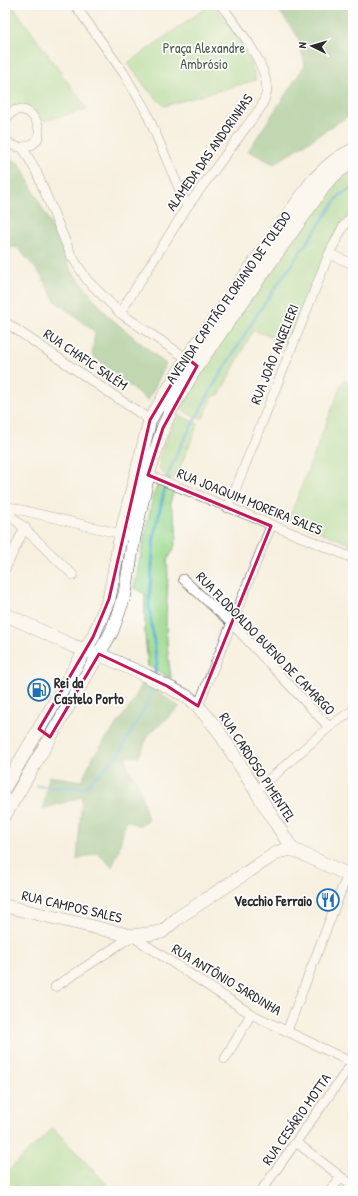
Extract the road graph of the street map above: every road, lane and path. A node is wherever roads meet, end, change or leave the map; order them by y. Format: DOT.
graph roads {
  1 [pos="75,5"];
  2 [pos="221,5"];
  3 [pos="5,119"];
  4 [pos="5,138"];
  5 [pos="23,148"];
  6 [pos="353,150"];
  7 [pos="353,162"];
  8 [pos="187,208"];
  9 [pos="353,215"];
  10 [pos="329,254"];
  11 [pos="353,264"];
  12 [pos="120,313"];
  13 [pos="5,322"];
  14 [pos="192,362"];
  15 [pos="150,420"];
  16 [pos="148,474"];
  17 [pos="5,506"];
  18 [pos="228,508"];
  19 [pos="5,510"];
  20 [pos="271,526"];
  21 [pos="25,527"];
  22 [pos="121,534"];
  23 [pos="134,537"];
  24 [pos="353,558"];
  25 [pos="5,569"];
  26 [pos="73,575"];
  27 [pos="183,579"];
  28 [pos="5,614"];
  29 [pos="232,624"];
  30 [pos="85,650"];
  31 [pos="99,654"];
  32 [pos="198,706"];
  33 [pos="353,710"];
  34 [pos="329,727"];
  35 [pos="39,729"];
  36 [pos="50,737"];
  37 [pos="7,782"];
  38 [pos="255,792"];
  39 [pos="5,815"];
  40 [pos="292,849"];
  41 [pos="352,875"];
  42 [pos="5,906"];
  43 [pos="132,936"];
  44 [pos="55,987"];
  45 [pos="251,1014"];
  46 [pos="287,1031"];
  47 [pos="226,1059"];
  48 [pos="353,1063"];
  49 [pos="297,1143"];
  50 [pos="341,1177"];
  51 [pos="353,1186"];
  52 [pos="261,1191"];
  53 [pos="330,1191"];
  1 -- 8 [label="street"];
  2 -- 8 [label="street, ALAMEDA DAS ANDORINHAS"];
  3 -- 5 [label="street"];
  4 -- 5 [label="street"];
  5 -- 12 [label="street"];
  6 -- 14 [label="main road, AVENIDA CAPITÃO FLORIANO DE TOLEDO"];
  7 -- 14 [label="main road, AVENIDA CAPITÃO FLORIANO DE TOLEDO"];
  8 -- 12 [label="street, ALAMEDA DAS ANDORINHAS"];
  9 -- 10 [label="street, RUA JOÃO ANGELIERI"];
  10 -- 11 [label="street"];
  10 -- 18 [label="street, RUA JOÃO ANGELIERI"];
  12 -- 14 [label="street"];
  13 -- 15 [label="street, RUA CHAFIC SALÉM"];
  14 -- 15 [label="main road, AVENIDA CAPITÃO FLORIANO DE TOLEDO"];
  14 -- 16 [label="main road, AVENIDA CAPITÃO FLORIANO DE TOLEDO"];
  15 -- 16 [label="main road, AVENIDA CAPITÃO FLORIANO DE TOLEDO"];
  16 -- 18 [label="street, RUA JOAQUIM MOREIRA SALES"];
  16 -- 22 [label="main road, AVENIDA CAPITÃO FLORIANO DE TOLEDO"];
  16 -- 23 [label="main road, AVENIDA CAPITÃO FLORIANO DE TOLEDO"];
  17 -- 22 [label="street"];
  18 -- 20 [label="street, RUA JOAQUIM MOREIRA SALES"];
  19 -- 21 [label="street"];
  20 -- 24 [label="street, RUA JOAQUIM MOREIRA SALES"];
  20 -- 29 [label="street"];
  21 -- 25 [label="street"];
  21 -- 26 [label="street"];
  22 -- 23 [label="street"];
  22 -- 30 [label="main road, AVENIDA CAPITÃO FLORIANO DE TOLEDO"];
  23 -- 31 [label="main road, AVENIDA CAPITÃO FLORIANO DE TOLEDO"];
  27 -- 29 [label="street, RUA FLODOALDO BUENO DE CAMARGO"];
  28 -- 30 [label="main road, RUA CARDOSO PIMENTEL"];
  29 -- 32 [label="street"];
  29 -- 34 [label="street, RUA FLODOALDO BUENO DE CAMARGO"];
  30 -- 31 [label="main road, RUA CARDOSO PIMENTEL"];
  30 -- 35 [label="main road, AVENIDA CAPITÃO FLORIANO DE TOLEDO"];
  31 -- 32 [label="main road, RUA CARDOSO PIMENTEL"];
  31 -- 36 [label="main road, AVENIDA CAPITÃO FLORIANO DE TOLEDO"];
  32 -- 38 [label="main road, RUA CARDOSO PIMENTEL"];
  33 -- 34 [label="street"];
  34 -- 38 [label="street"];
  35 -- 36 [label="main road"];
  35 -- 37 [label="main road, AVENIDA CAPITÃO FLORIANO DE TOLEDO"];
  36 -- 39 [label="main road, AVENIDA CAPITÃO FLORIANO DE TOLEDO"];
  38 -- 40 [label="main road, RUA CARDOSO PIMENTEL"];
  40 -- 41 [label="main road"];
  40 -- 43 [label="main road"];
  41 -- 46 [label="street"];
  42 -- 43 [label="main road, RUA CAMPOS SALES"];
  43 -- 44 [label="street"];
  43 -- 45 [label="street, RUA ANTÔNIO SARDINHA"];
  45 -- 46 [label="street, RUA ANTÔNIO SARDINHA"];
  45 -- 47 [label="street"];
  46 -- 48 [label="street, RUA ANTÔNIO SARDINHA"];
  48 -- 49 [label="street, RUA CESÁRIO MOTTA"];
  49 -- 50 [label="street"];
  49 -- 52 [label="street, RUA CESÁRIO MOTTA"];
  50 -- 51 [label="street"];
  50 -- 53 [label="street"];
}
